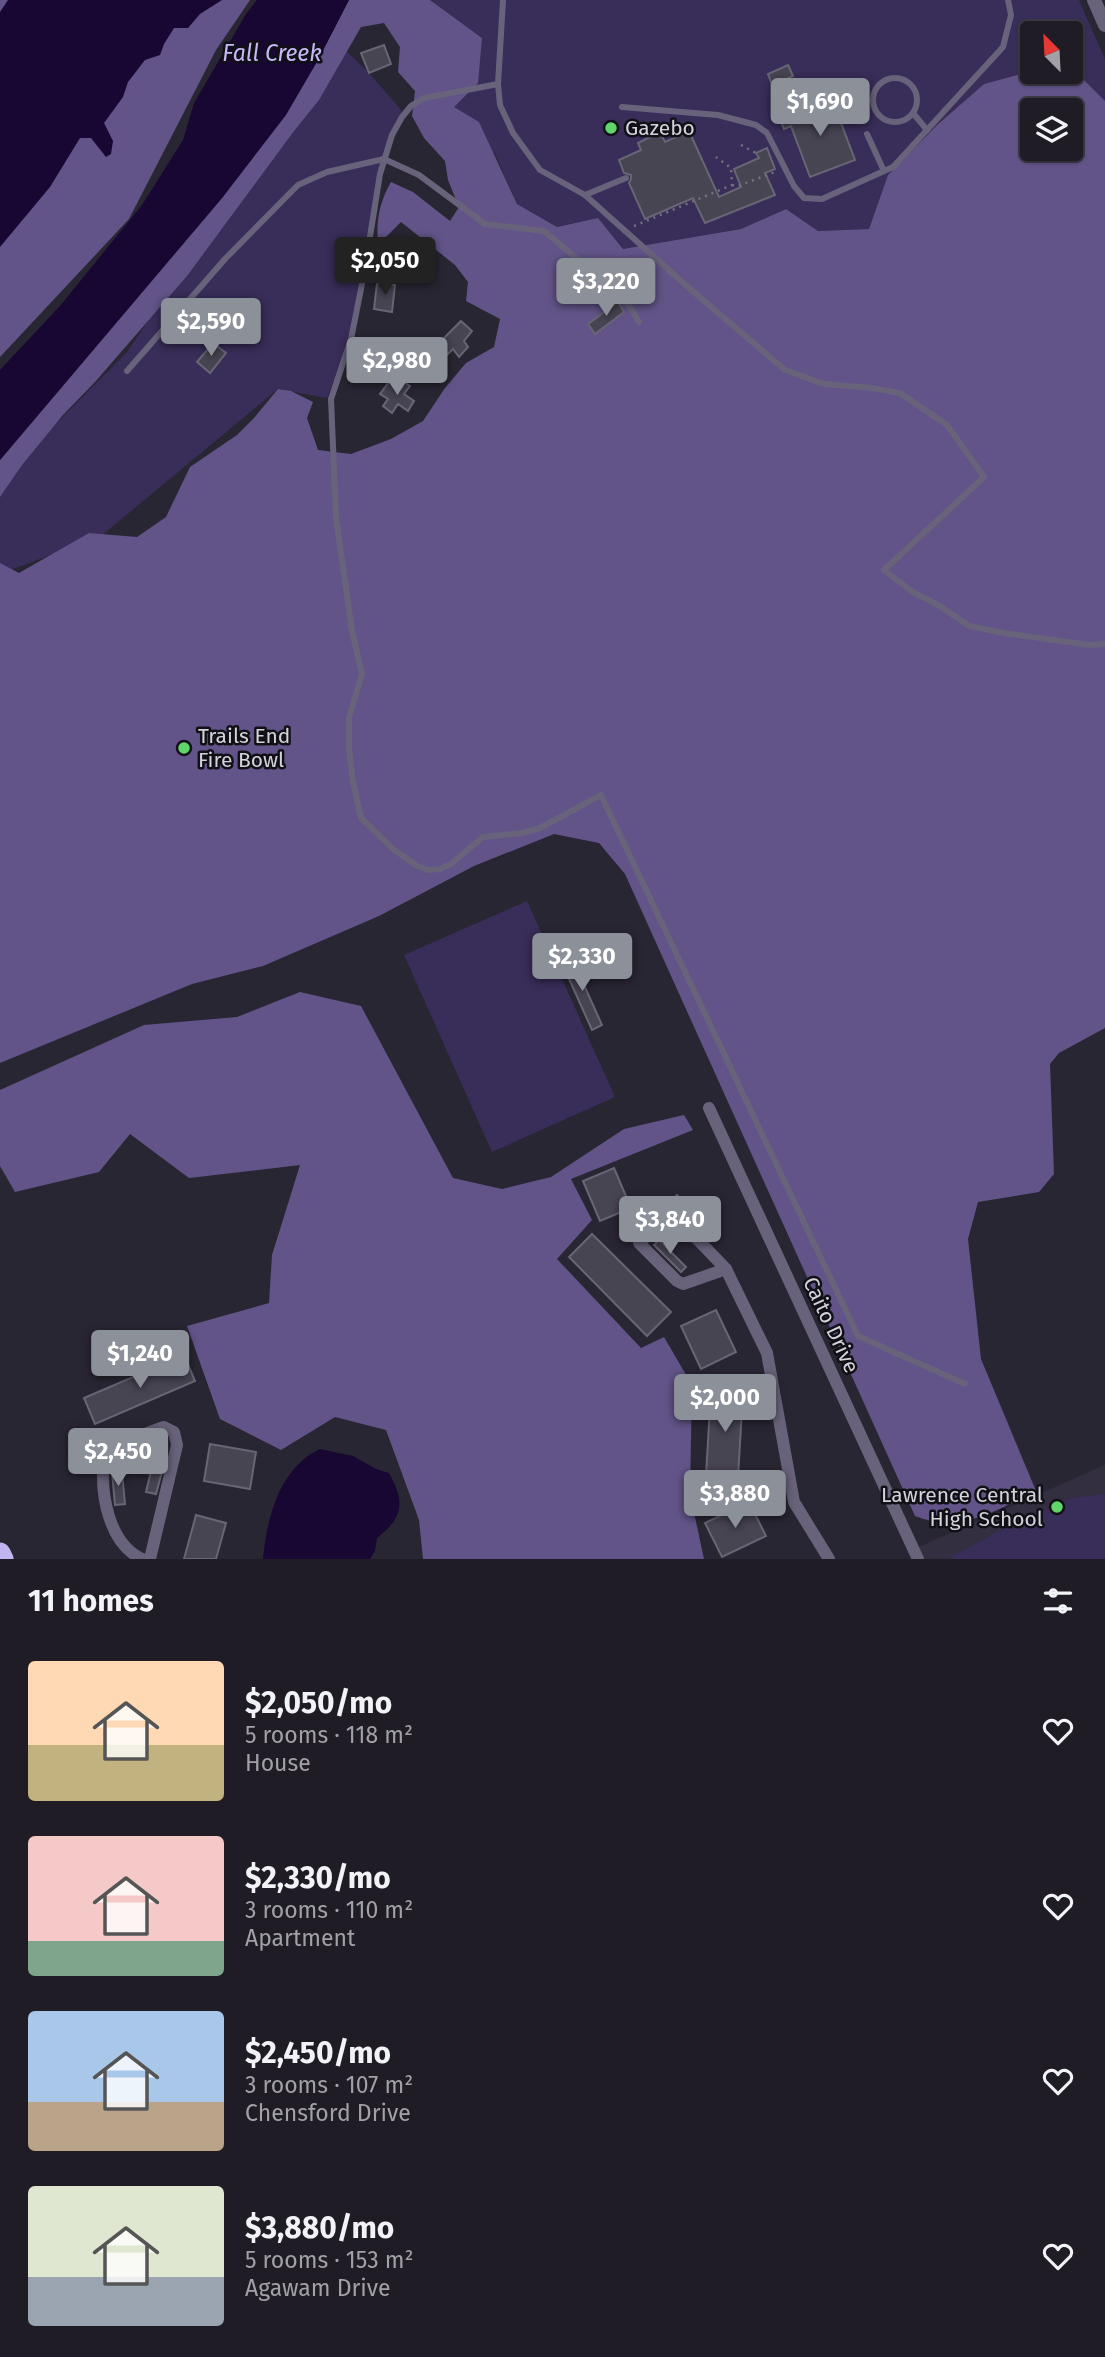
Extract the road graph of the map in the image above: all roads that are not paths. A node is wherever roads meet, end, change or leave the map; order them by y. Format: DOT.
graph roads {
  1 [pos="503,0"];
  2 [pos="1008,0"];
  3 [pos="1094,0"];
  4 [pos="1105,25"];
  5 [pos="498,85"];
  6 [pos="622,107"];
  7 [pos="913,113"];
  8 [pos="927,130"];
  9 [pos="867,134"];
  10 [pos="384,159"];
  11 [pos="884,172"];
  12 [pos="626,178"];
  13 [pos="585,195"];
  14 [pos="639,322"];
  15 [pos="127,371"];
  16 [pos="1105,644"];
  17 [pos="709,1108"];
  18 [pos="726,1269"];
  19 [pos="965,1384"];
  20 [pos="0,1553"];
  21 [pos="3,1559"];
  22 [pos="142,1559"];
  23 [pos="150,1559"];
  24 [pos="829,1559"];
  25 [pos="918,1559"];
  1 -- 5 [label="lane"];
  2 -- 8 [label="lane"];
  3 -- 4 [label="street"];
  5 -- 10 [label="lane"];
  5 -- 13 [label="lane"];
  6 -- 11 [label="lane"];
  7 -- 7 [label="lane"];
  7 -- 8 [label="lane"];
  8 -- 11 [label="lane"];
  9 -- 11 [label="lane"];
  10 -- 14 [label="lane"];
  10 -- 15 [label="lane"];
  10 -- 19 [label="lane"];
  12 -- 13 [label="lane"];
  13 -- 16 [label="lane"];
  17 -- 25 [label="street, Caito Drive"];
  18 -- 18 [label="street"];
  18 -- 24 [label="street"];
  20 -- 21 [label="highway"];
  22 -- 23 [label="street"];
}
